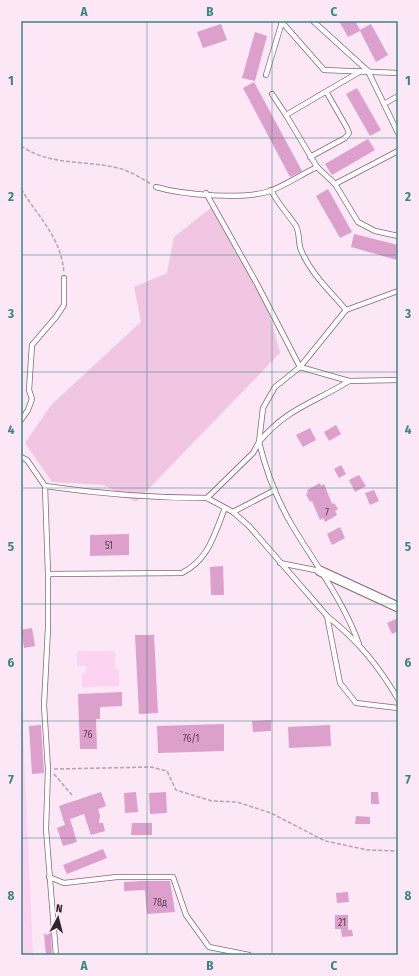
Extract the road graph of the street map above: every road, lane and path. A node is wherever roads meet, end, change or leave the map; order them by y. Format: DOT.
graph roads {
  1 [pos="313,21"];
  2 [pos="282,22"];
  3 [pos="361,71"];
  4 [pos="368,71"];
  5 [pos="398,73"];
  6 [pos="266,75"];
  7 [pos="327,92"];
  8 [pos="272,94"];
  9 [pos="398,96"];
  10 [pos="384,104"];
  11 [pos="286,115"];
  12 [pos="398,133"];
  13 [pos="21,146"];
  14 [pos="398,151"];
  15 [pos="310,157"];
  16 [pos="316,167"];
  17 [pos="335,184"];
  18 [pos="156,187"];
  19 [pos="21,189"];
  20 [pos="271,190"];
  21 [pos="206,194"];
  22 [pos="398,236"];
  23 [pos="64,278"];
  24 [pos="398,291"];
  25 [pos="346,310"];
  26 [pos="300,367"];
  27 [pos="398,380"];
  28 [pos="349,381"];
  29 [pos="21,420"];
  30 [pos="259,442"];
  31 [pos="21,457"];
  32 [pos="45,486"];
  33 [pos="275,490"];
  34 [pos="207,498"];
  35 [pos="225,508"];
  36 [pos="233,512"];
  37 [pos="280,563"];
  38 [pos="320,571"];
  39 [pos="48,574"];
  40 [pos="398,607"];
  41 [pos="327,616"];
  42 [pos="359,644"];
  43 [pos="398,699"];
  44 [pos="398,708"];
  45 [pos="48,769"];
  46 [pos="72,795"];
  47 [pos="398,851"];
  48 [pos="49,877"];
  49 [pos="56,955"];
  50 [pos="249,955"];
  1 -- 4 [label="lane"];
  2 -- 3 [label="lane"];
  2 -- 6 [label="lane"];
  3 -- 4 [label="lane"];
  3 -- 7 [label="lane"];
  4 -- 5 [label="lane"];
  4 -- 10 [label="lane"];
  7 -- 11 [label="lane"];
  7 -- 15 [label="lane"];
  8 -- 11 [label="lane"];
  9 -- 10 [label="lane"];
  10 -- 12 [label="lane"];
  11 -- 15 [label="lane"];
  13 -- 18 [label="path"];
  14 -- 17 [label="lane"];
  15 -- 16 [label="lane"];
  16 -- 17 [label="lane"];
  16 -- 20 [label="lane"];
  17 -- 22 [label="lane"];
  18 -- 21 [label="lane"];
  19 -- 23 [label="path"];
  20 -- 21 [label="lane"];
  20 -- 25 [label="lane"];
  21 -- 26 [label="lane"];
  23 -- 29 [label="lane"];
  24 -- 25 [label="lane"];
  25 -- 26 [label="lane"];
  26 -- 28 [label="lane"];
  26 -- 30 [label="lane"];
  27 -- 28 [label="lane"];
  28 -- 30 [label="lane"];
  30 -- 33 [label="lane"];
  30 -- 34 [label="lane"];
  31 -- 32 [label="lane"];
  32 -- 34 [label="lane"];
  32 -- 39 [label="lane"];
  33 -- 36 [label="lane"];
  33 -- 38 [label="lane"];
  34 -- 35 [label="lane"];
  35 -- 36 [label="lane"];
  35 -- 39 [label="lane"];
  36 -- 37 [label="lane"];
  37 -- 38 [label="lane"];
  37 -- 41 [label="lane"];
  38 -- 40 [label="street"];
  38 -- 42 [label="lane"];
  39 -- 45 [label="lane"];
  41 -- 42 [label="lane"];
  41 -- 44 [label="lane"];
  42 -- 43 [label="lane"];
  45 -- 46 [label="path"];
  45 -- 47 [label="path"];
  45 -- 48 [label="lane"];
  48 -- 49 [label="lane"];
  48 -- 50 [label="lane"];
}
